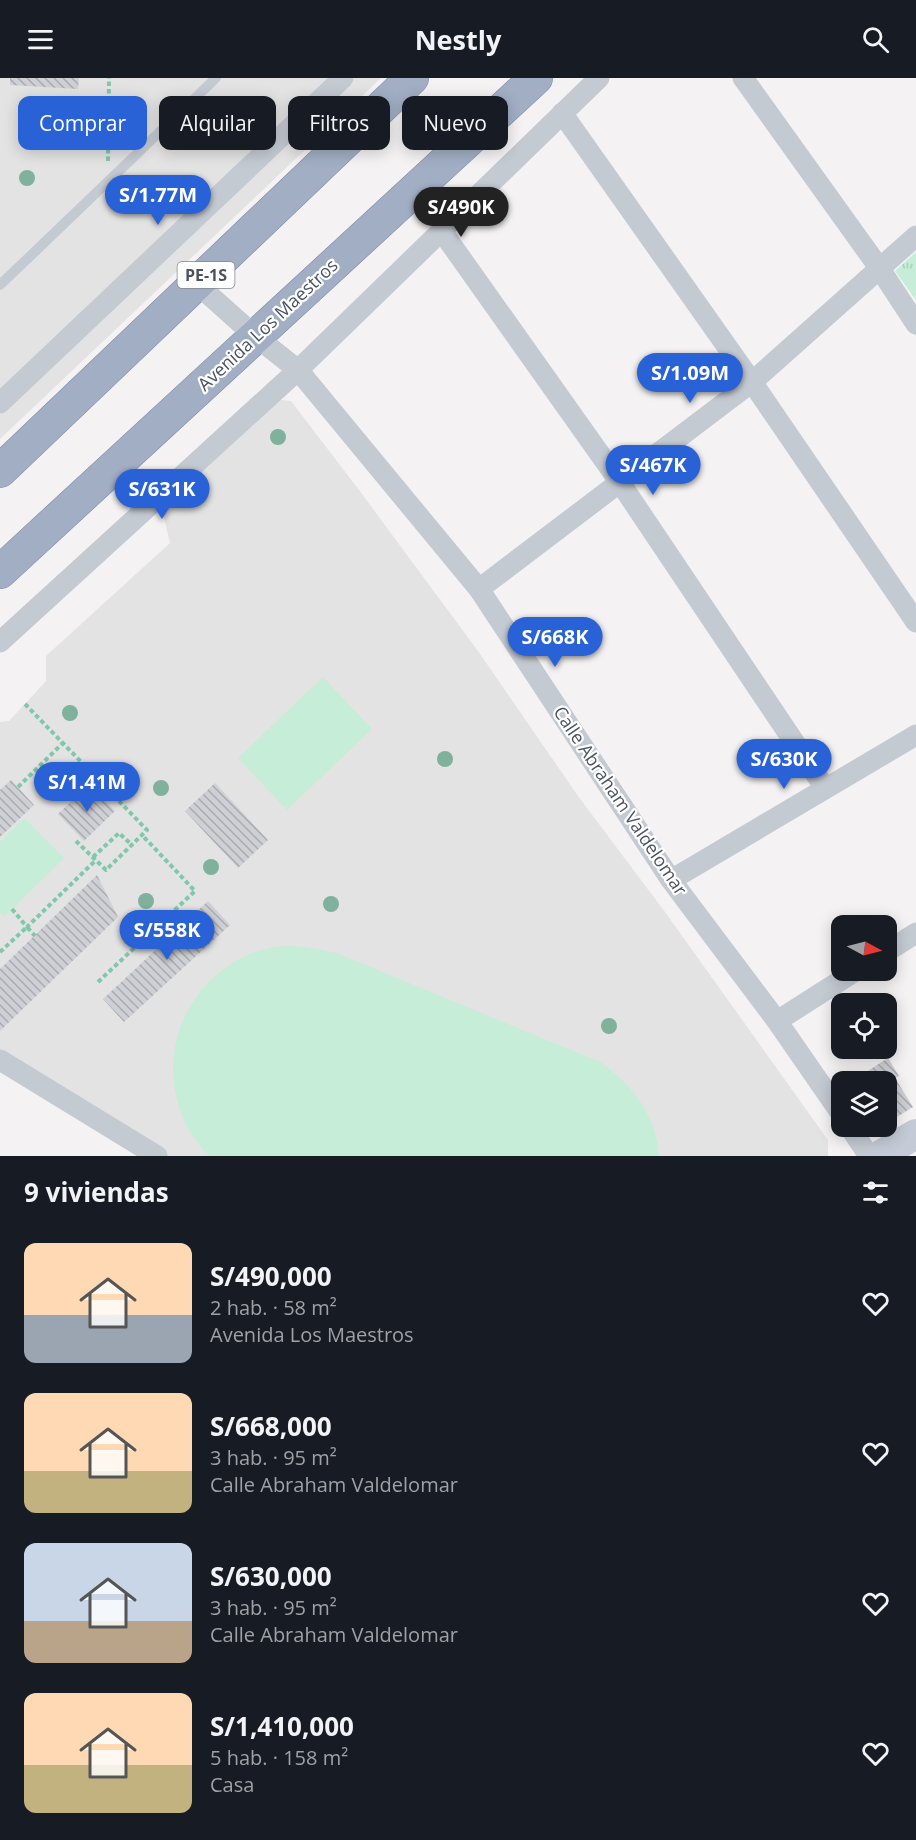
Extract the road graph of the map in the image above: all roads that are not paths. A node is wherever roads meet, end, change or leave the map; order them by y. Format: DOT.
graph roads {
  1 [pos="216,78"];
  2 [pos="343,78"];
  3 [pos="412,78"];
  4 [pos="536,78"];
  5 [pos="598,78"];
  6 [pos="743,78"];
  7 [pos="562,113"];
  8 [pos="441,230"];
  9 [pos="916,236"];
  10 [pos="880,268"];
  11 [pos="197,284"];
  12 [pos="0,285"];
  13 [pos="916,324"];
  14 [pos="255,336"];
  15 [pos="298,370"];
  16 [pos="752,382"];
  17 [pos="0,403"];
  18 [pos="0,471"];
  19 [pos="619,481"];
  20 [pos="0,572"];
  21 [pos="479,589"];
  22 [pos="916,622"];
  23 [pos="0,642"];
  24 [pos="916,735"];
  25 [pos="825,788"];
  26 [pos="671,880"];
  27 [pos="916,933"];
  28 [pos="897,944"];
  29 [pos="840,981"];
  30 [pos="777,1021"];
  31 [pos="0,1060"];
  32 [pos="831,1099"];
  33 [pos="916,1134"];
  34 [pos="856,1137"];
  35 [pos="158,1156"];
  36 [pos="869,1156"];
  37 [pos="879,1156"];
  1 -- 12 [label="lane"];
  2 -- 17 [label="street"];
  3 -- 11 [label="highway, PE-1S"];
  4 -- 14 [label="highway, Avenida Los Maestros"];
  5 -- 7 [label="street"];
  6 -- 10 [label="street"];
  7 -- 8 [label="street"];
  7 -- 16 [label="street"];
  8 -- 15 [label="street"];
  8 -- 19 [label="street"];
  9 -- 10 [label="street"];
  10 -- 13 [label="street"];
  10 -- 16 [label="street"];
  11 -- 14 [label="street, Calle Abraham Valdelomar"];
  11 -- 18 [label="highway, PE-1S"];
  14 -- 15 [label="street, Calle Abraham Valdelomar"];
  14 -- 20 [label="highway, Avenida Los Maestros"];
  15 -- 21 [label="street, Calle Abraham Valdelomar"];
  15 -- 23 [label="street"];
  16 -- 19 [label="street"];
  16 -- 22 [label="street"];
  19 -- 21 [label="street"];
  19 -- 25 [label="street"];
  21 -- 26 [label="street, Calle Abraham Valdelomar"];
  24 -- 25 [label="street"];
  25 -- 26 [label="street"];
  26 -- 30 [label="street, Calle Abraham Valdelomar"];
  27 -- 28 [label="street"];
  29 -- 30 [label="street"];
  30 -- 32 [label="street, Calle Abraham Valdelomar"];
  31 -- 35 [label="street"];
  33 -- 37 [label="main road"];
  34 -- 36 [label="street"];
}
